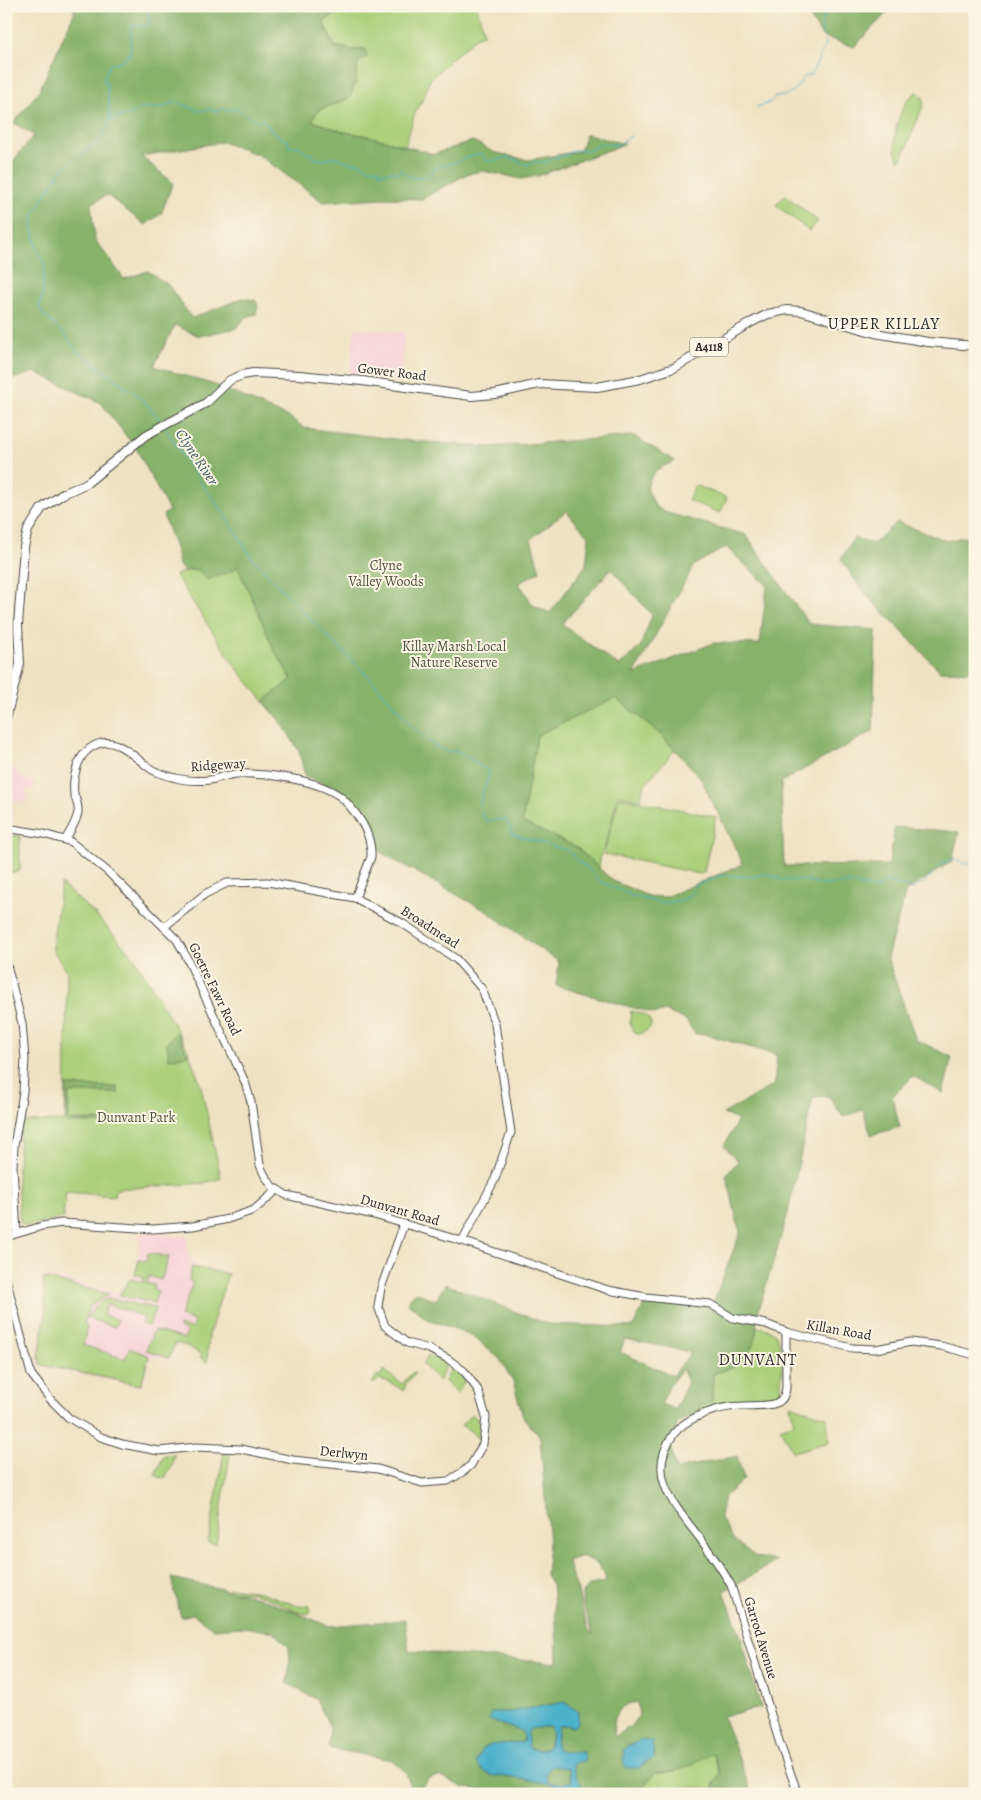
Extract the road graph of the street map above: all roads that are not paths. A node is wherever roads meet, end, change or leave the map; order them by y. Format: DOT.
graph roads {
  1 [pos="975,346"];
  2 [pos="6,718"];
  3 [pos="6,828"];
  4 [pos="66,840"];
  5 [pos="355,898"];
  6 [pos="164,927"];
  7 [pos="6,961"];
  8 [pos="276,1190"];
  9 [pos="404,1224"];
  10 [pos="17,1233"];
  11 [pos="6,1237"];
  12 [pos="462,1241"];
  13 [pos="6,1279"];
  14 [pos="786,1332"];
  15 [pos="975,1355"];
  16 [pos="798,1794"];
  1 -- 2 [label="main road, Gower Road / A4118"];
  3 -- 4 [label="street, Goetre Fawr Road"];
  4 -- 5 [label="street, Ridgeway"];
  4 -- 6 [label="street, Goetre Fawr Road"];
  5 -- 6 [label="street, Broadmead"];
  5 -- 12 [label="street, Broadmead"];
  6 -- 8 [label="street, Goetre Fawr Road"];
  7 -- 10 [label="street"];
  8 -- 9 [label="street, Dunvant Road"];
  8 -- 10 [label="street"];
  9 -- 12 [label="street, Dunvant Road"];
  9 -- 13 [label="street, Derlwyn"];
  10 -- 11 [label="street"];
  12 -- 14 [label="street, Dunvant Road"];
  14 -- 15 [label="street, Killan Road"];
  14 -- 16 [label="street, Garrod Avenue"];
}
